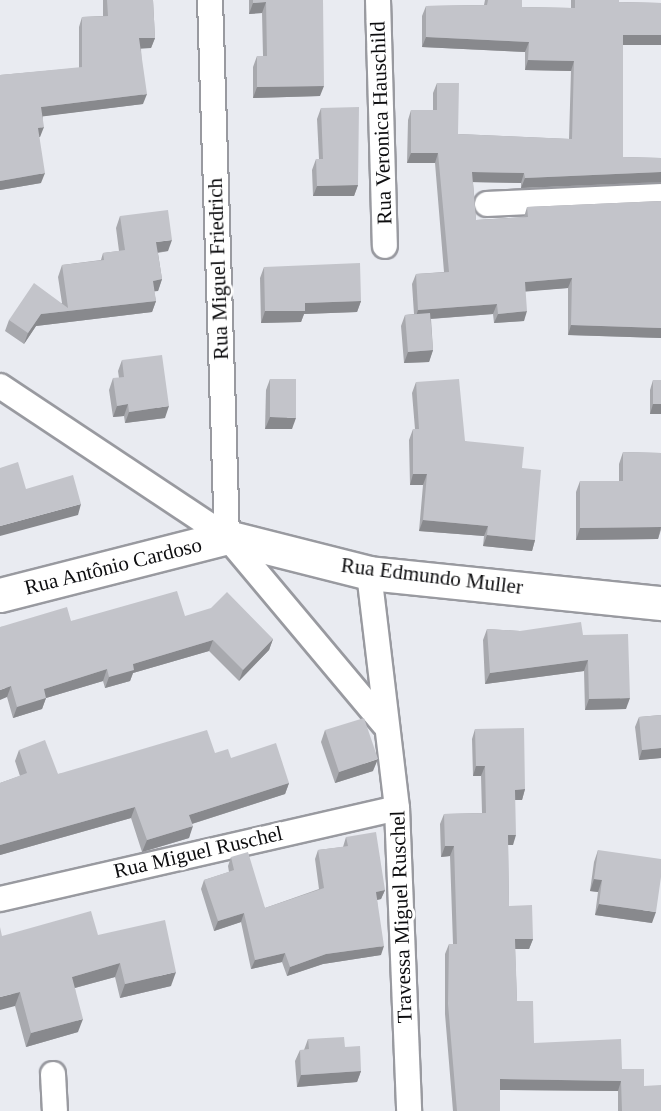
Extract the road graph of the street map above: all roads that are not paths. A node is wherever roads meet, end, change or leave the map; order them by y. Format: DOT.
graph roads {
  1 [pos="210,0"];
  2 [pos="378,0"];
  3 [pos="661,196"];
  4 [pos="487,204"];
  5 [pos="385,246"];
  6 [pos="0,387"];
  7 [pos="227,537"];
  8 [pos="369,573"];
  9 [pos="0,595"];
  10 [pos="661,603"];
  11 [pos="384,724"];
  12 [pos="398,808"];
  13 [pos="0,899"];
  14 [pos="53,1074"];
  15 [pos="55,1111"];
  16 [pos="409,1111"];
  1 -- 7 [label="street, Rua Miguel Friedrich"];
  2 -- 5 [label="street, Rua Veronica Hauschild"];
  3 -- 4 [label="street"];
  6 -- 7 [label="street, Rua Edmundo Muller"];
  7 -- 8 [label="street, Rua Edmundo Muller"];
  7 -- 9 [label="street, Rua Antônio Cardoso"];
  7 -- 11 [label="street"];
  8 -- 10 [label="street, Rua Edmundo Muller"];
  8 -- 11 [label="street, Travessa Miguel Ruschel"];
  11 -- 12 [label="street, Travessa Miguel Ruschel"];
  12 -- 13 [label="street, Rua Miguel Ruschel"];
  12 -- 16 [label="street, Travessa Miguel Ruschel"];
  14 -- 15 [label="street"];
}
